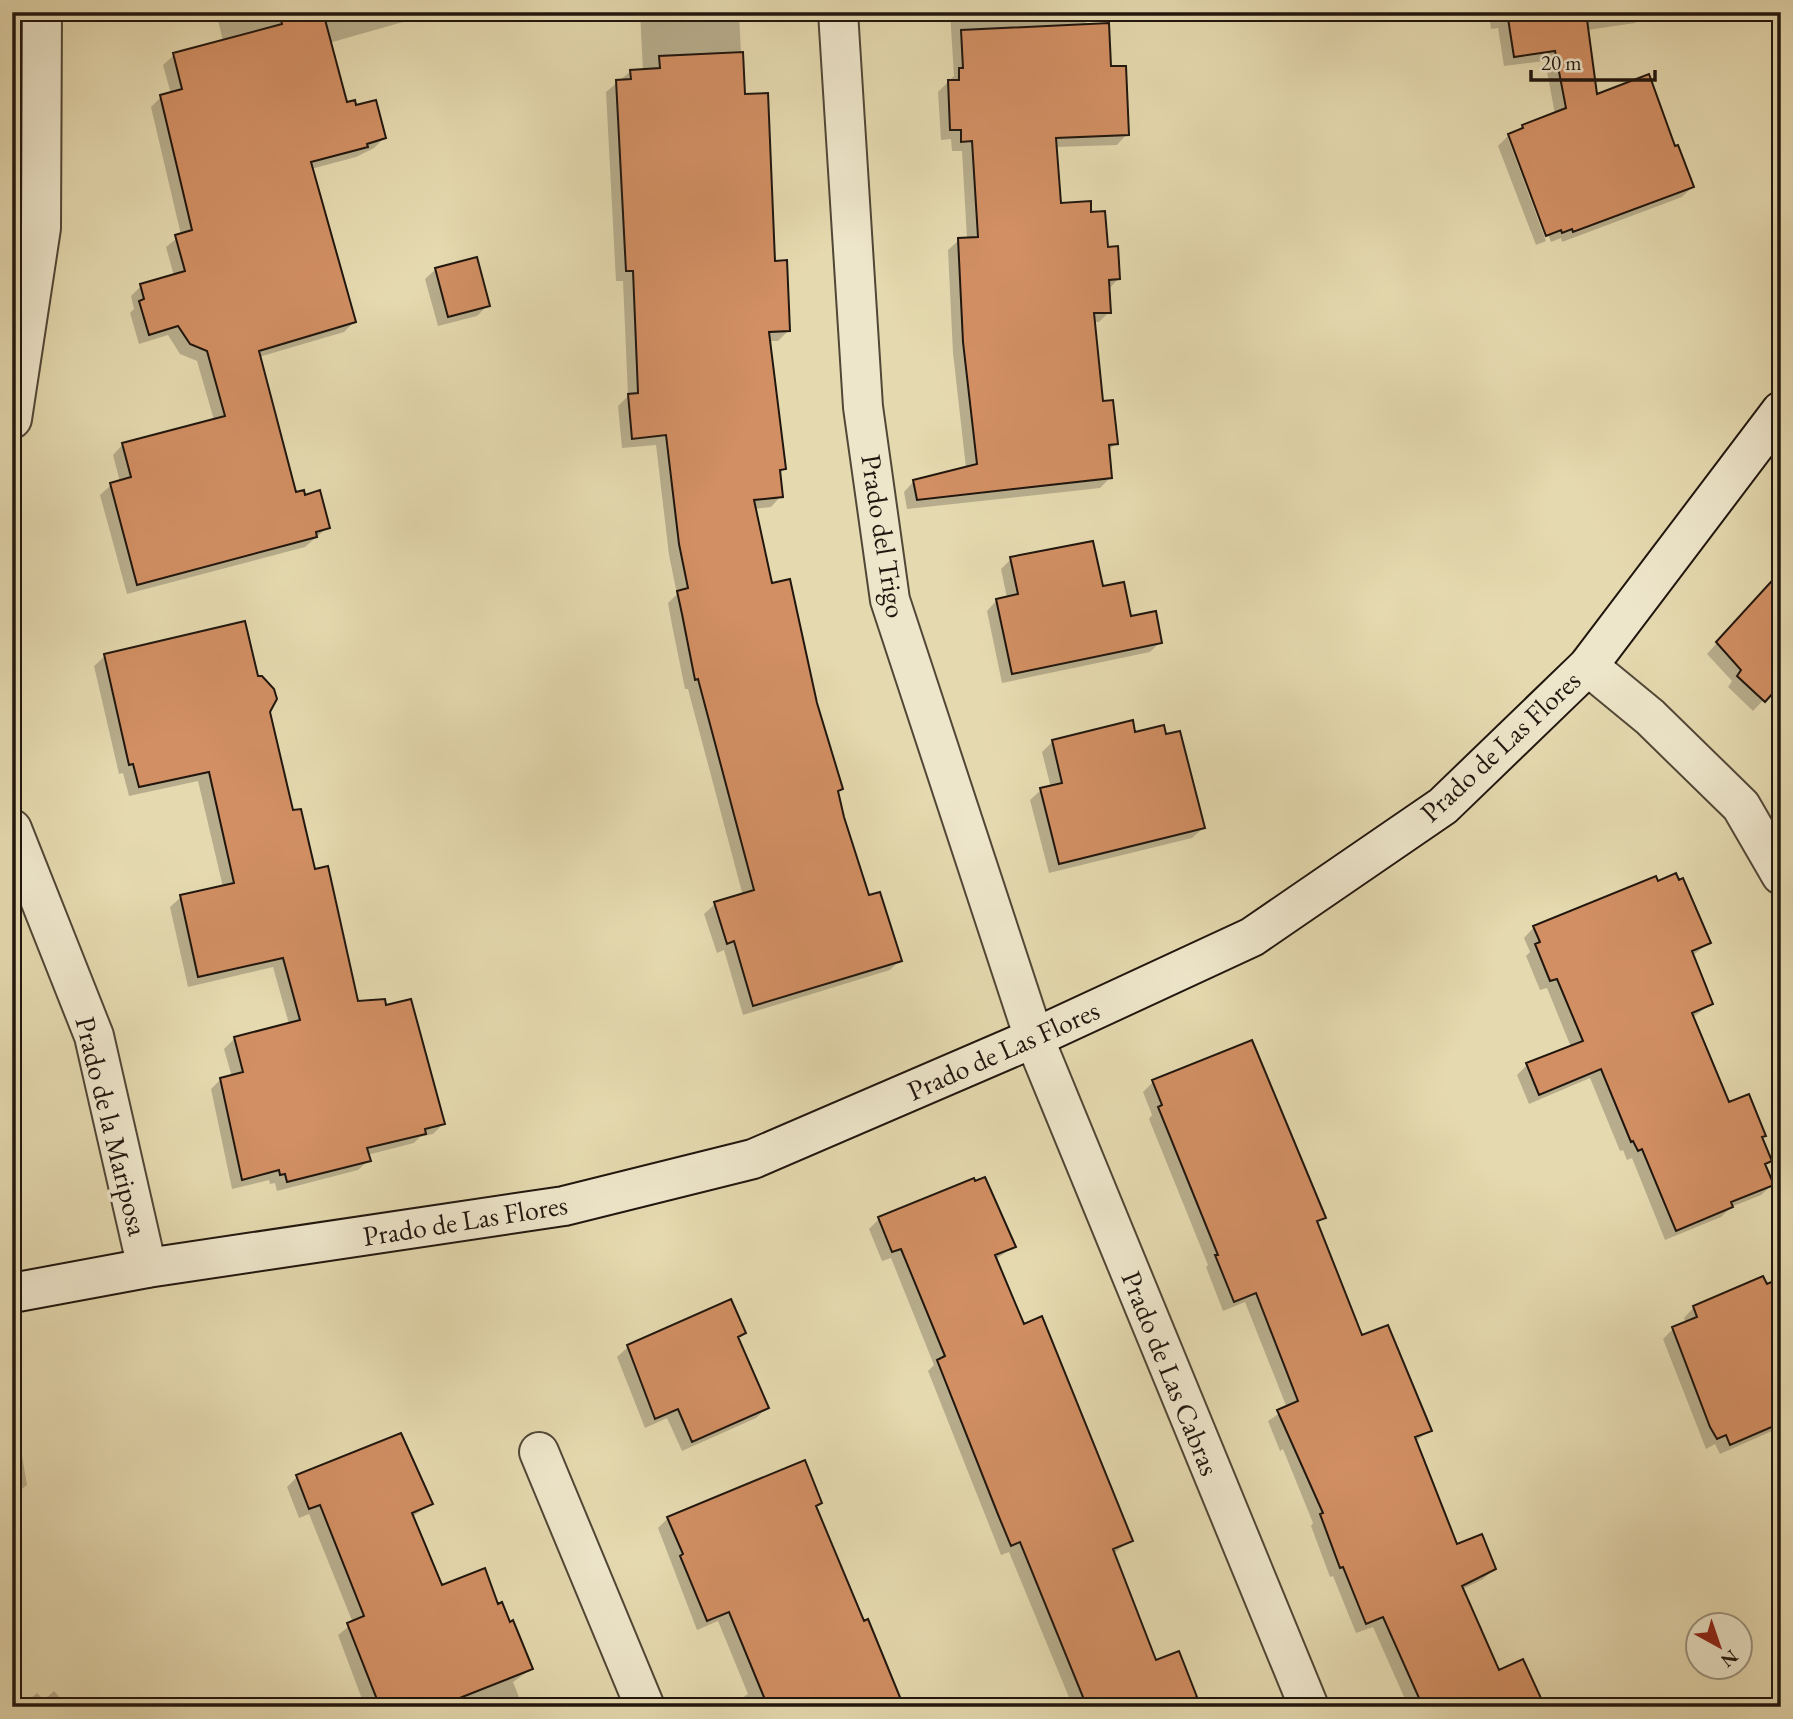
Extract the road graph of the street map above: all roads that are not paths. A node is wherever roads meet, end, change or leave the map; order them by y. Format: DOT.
graph roads {
  1 [pos="42,12"];
  2 [pos="838,12"];
  3 [pos="1781,411"];
  4 [pos="12,419"];
  5 [pos="1588,666"];
  6 [pos="12,829"];
  7 [pos="1781,875"];
  8 [pos="1034,1038"];
  9 [pos="147,1268"];
  10 [pos="12,1293"];
  11 [pos="539,1452"];
  12 [pos="645,1707"];
  13 [pos="1309,1707"];
  1 -- 4 [label="street"];
  2 -- 8 [label="street, Prado del Trigo"];
  3 -- 5 [label="street, Prado de Las Flores"];
  5 -- 7 [label="street"];
  5 -- 8 [label="street, Prado de Las Flores"];
  6 -- 9 [label="street, Prado de la Mariposa"];
  8 -- 9 [label="street, Prado de Las Flores"];
  8 -- 13 [label="street, Prado de Las Cabras"];
  9 -- 10 [label="street, Prado de Las Flores"];
  11 -- 12 [label="street"];
}
